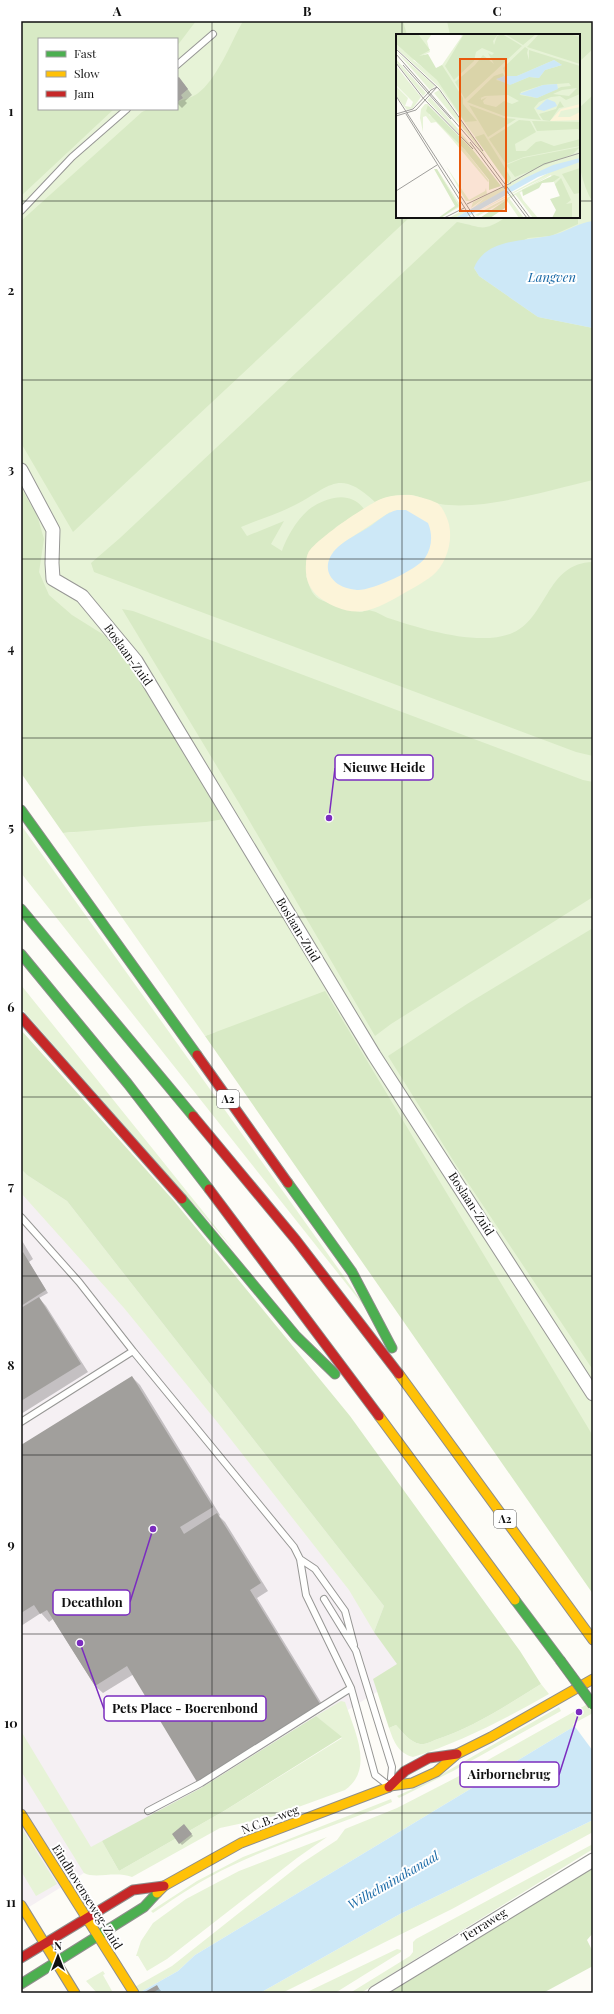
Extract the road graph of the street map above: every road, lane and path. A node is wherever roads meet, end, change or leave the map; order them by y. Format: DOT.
graph roads {
  1 [pos="213,34"];
  2 [pos="178,64"];
  3 [pos="126,110"];
  4 [pos="21,211"];
  5 [pos="21,470"];
  6 [pos="21,810"];
  7 [pos="21,909"];
  8 [pos="21,954"];
  9 [pos="21,1017"];
  10 [pos="21,1217"];
  11 [pos="133,1351"];
  12 [pos="593,1394"];
  13 [pos="418,1398"];
  14 [pos="21,1422"];
  15 [pos="386,1424"];
  16 [pos="300,1559"];
  17 [pos="324,1599"];
  18 [pos="593,1640"];
  19 [pos="356,1651"];
  20 [pos="593,1679"];
  21 [pos="351,1688"];
  22 [pos="593,1705"];
  23 [pos="457,1754"];
  24 [pos="390,1786"];
  25 [pos="148,1811"];
  26 [pos="21,1814"];
  27 [pos="593,1860"];
  28 [pos="164,1886"];
  29 [pos="21,1905"];
  30 [pos="87,1918"];
  31 [pos="98,1937"];
  32 [pos="45,1945"];
  33 [pos="21,1958"];
  34 [pos="55,1963"];
  35 [pos="21,1984"];
  36 [pos="75,1993"];
  37 [pos="134,1993"];
  38 [pos="375,1993"];
  1 -- 2 [label="lane"];
  3 -- 4 [label="lane"];
  5 -- 12 [label="street, Boslaan-Zuid"];
  6 -- 13 [label="main road, A2"];
  7 -- 13 [label="main road, A2"];
  8 -- 15 [label="main road"];
  9 -- 15 [label="main road"];
  10 -- 11 [label="lane"];
  11 -- 14 [label="lane"];
  11 -- 16 [label="lane"];
  13 -- 18 [label="main road, A2"];
  15 -- 22 [label="main road, bridge"];
  16 -- 19 [label="lane"];
  16 -- 21 [label="lane"];
  17 -- 19 [label="lane"];
  19 -- 24 [label="lane"];
  20 -- 23 [label="main road, N.C.B.-weg"];
  21 -- 24 [label="lane"];
  21 -- 25 [label="lane"];
  23 -- 24 [label="main road, N.C.B.-weg"];
  23 -- 24 [label="main road, N.C.B.-weg"];
  24 -- 28 [label="main road, N.C.B.-weg"];
  26 -- 30 [label="main road, Eindhovenseweg-Zuid"];
  27 -- 38 [label="street, Terraweg"];
  28 -- 30 [label="main road, N.C.B.-weg"];
  28 -- 31 [label="main road, N.C.B.-weg"];
  29 -- 32 [label="main road"];
  30 -- 31 [label="main road, Eindhovenseweg-Zuid"];
  30 -- 32 [label="main road, N.C.B.-weg"];
  31 -- 34 [label="main road, N.C.B.-weg"];
  31 -- 37 [label="main road, Eindhovenseweg-Zuid"];
  32 -- 33 [label="main road, N.C.B.-weg"];
  32 -- 34 [label="main road"];
  34 -- 35 [label="main road, N.C.B.-weg"];
  34 -- 36 [label="main road"];
}
